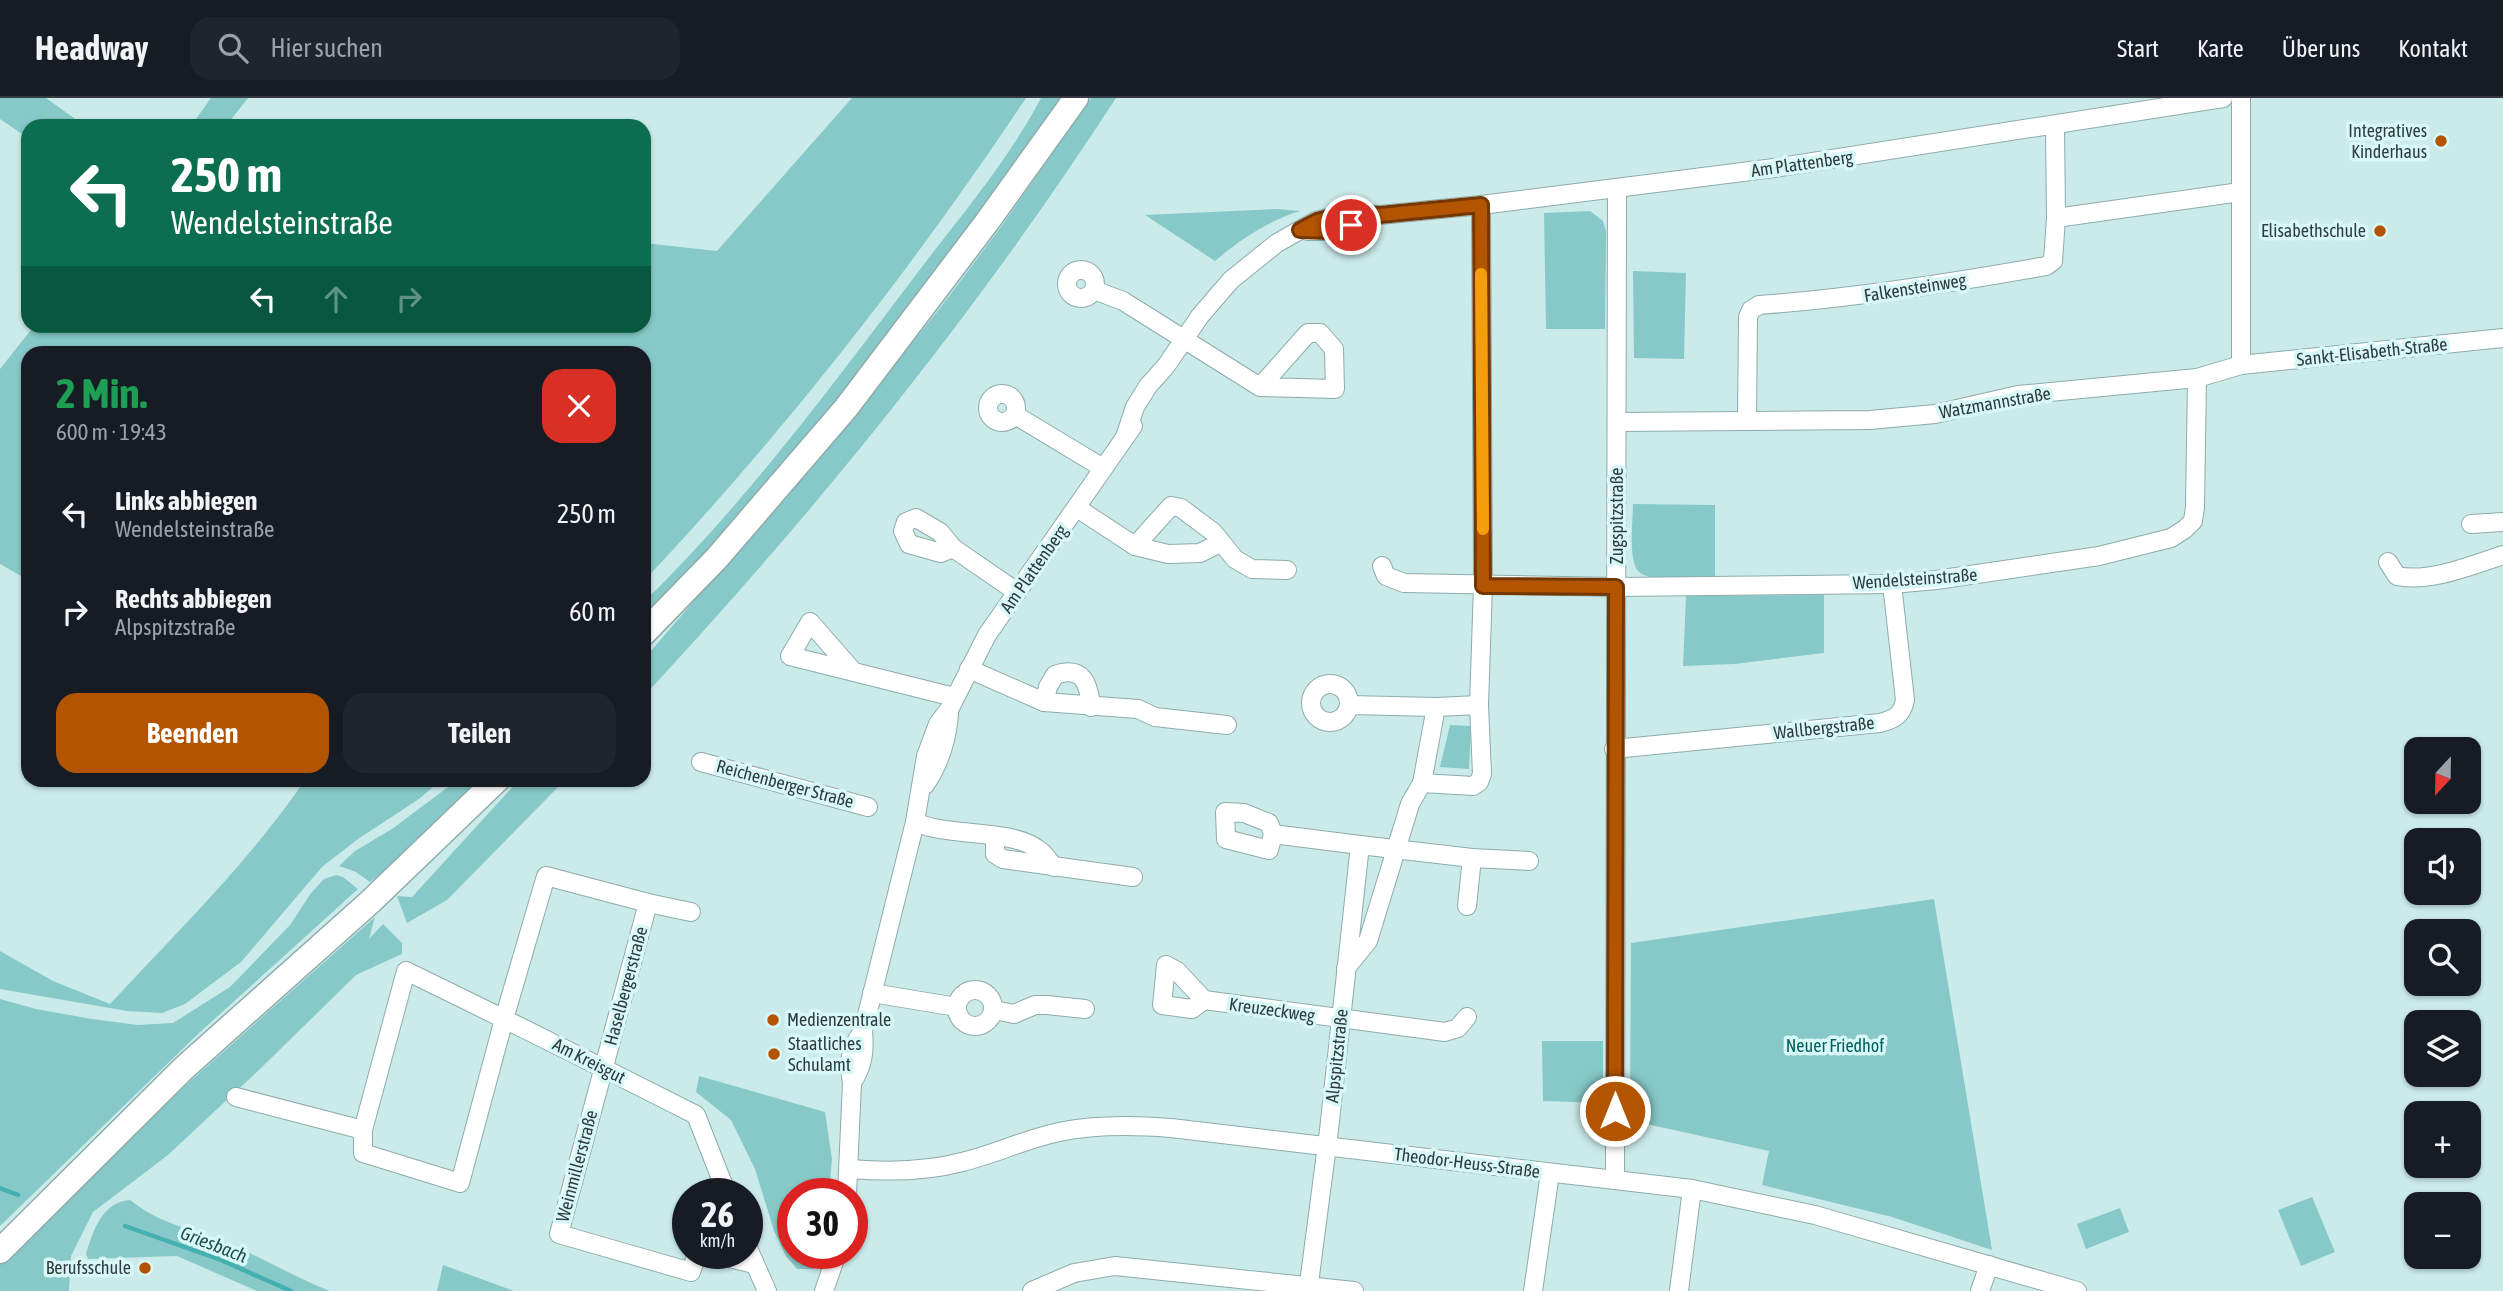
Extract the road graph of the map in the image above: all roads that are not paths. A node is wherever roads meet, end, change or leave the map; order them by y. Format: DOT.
graph roads {
  1 [pos="1076,98"];
  2 [pos="2223,98"];
  3 [pos="2241,98"];
  4 [pos="2055,125"];
  5 [pos="1617,188"];
  6 [pos="2240,192"];
  7 [pos="1481,205"];
  8 [pos="2056,218"];
  9 [pos="1094,290"];
  10 [pos="2503,338"];
  11 [pos="1185,340"];
  12 [pos="2241,365"];
  13 [pos="2197,378"];
  14 [pos="1260,387"];
  15 [pos="1015,415"];
  16 [pos="1747,420"];
  17 [pos="1617,422"];
  18 [pos="1103,468"];
  19 [pos="1077,508"];
  20 [pos="2503,522"];
  21 [pos="2471,524"];
  22 [pos="1220,542"];
  23 [pos="1135,546"];
  24 [pos="953,548"];
  25 [pos="2503,555"];
  26 [pos="2388,562"];
  27 [pos="1382,566"];
  28 [pos="1287,570"];
  29 [pos="1892,583"];
  30 [pos="1483,586"];
  31 [pos="1616,587"];
  32 [pos="1017,592"];
  33 [pos="651,626"];
  34 [pos="968,669"];
  35 [pos="852,670"];
  36 [pos="1044,702"];
  37 [pos="952,703"];
  38 [pos="1349,705"];
  39 [pos="1479,705"];
  40 [pos="1436,707"];
  41 [pos="1091,708"];
  42 [pos="1227,725"];
  43 [pos="1614,749"];
  44 [pos="701,762"];
  45 [pos="1422,783"];
  46 [pos="490,787"];
  47 [pos="868,807"];
  48 [pos="915,822"];
  49 [pos="1273,834"];
  50 [pos="1360,845"];
  51 [pos="1396,849"];
  52 [pos="1472,858"];
  53 [pos="1529,861"];
  54 [pos="1133,877"];
  55 [pos="648,903"];
  56 [pos="1467,906"];
  57 [pos="691,912"];
  58 [pos="1346,968"];
  59 [pos="872,993"];
  60 [pos="1204,1000"];
  61 [pos="957,1007"];
  62 [pos="1085,1009"];
  63 [pos="994,1010"];
  64 [pos="1467,1017"];
  65 [pos="504,1019"];
  66 [pos="1341,1019"];
  67 [pos="604,1069"];
  68 [pos="236,1097"];
  69 [pos="363,1130"];
  70 [pos="1326,1145"];
  71 [pos="850,1169"];
  72 [pos="1550,1173"];
  73 [pos="721,1178"];
  74 [pos="849,1178"];
  75 [pos="1615,1180"];
  76 [pos="1692,1189"];
  77 [pos="0,1251"];
  78 [pos="1989,1265"];
  79 [pos="672,1267"];
  80 [pos="756,1269"];
  81 [pos="832,1269"];
  82 [pos="1308,1288"];
  83 [pos="767,1291"];
  84 [pos="824,1291"];
  85 [pos="1032,1291"];
  86 [pos="1354,1291"];
  87 [pos="1533,1291"];
  88 [pos="1679,1291"];
  89 [pos="1980,1291"];
  90 [pos="2077,1291"];
  1 -- 33 [label="highway"];
  2 -- 4 [label="street, Am Plattenberg"];
  3 -- 6 [label="street"];
  4 -- 5 [label="street, Am Plattenberg"];
  4 -- 8 [label="street, Falkensteinweg"];
  5 -- 7 [label="street, Am Plattenberg"];
  5 -- 17 [label="street, Zugspitzstraße"];
  6 -- 8 [label="street"];
  6 -- 12 [label="street"];
  7 -- 11 [label="street, Am Plattenberg"];
  7 -- 30 [label="street"];
  8 -- 16 [label="street, Falkensteinweg"];
  9 -- 11 [label="street"];
  10 -- 12 [label="street, Sankt-Elisabeth-Straße"];
  11 -- 14 [label="street"];
  11 -- 18 [label="street, Am Plattenberg"];
  12 -- 13 [label="street, Watzmannstraße"];
  13 -- 16 [label="street, Watzmannstraße"];
  13 -- 29 [label="street, Wendelsteinstraße"];
  15 -- 18 [label="street"];
  16 -- 17 [label="street, Watzmannstraße"];
  17 -- 31 [label="street, Zugspitzstraße"];
  18 -- 19 [label="street, Am Plattenberg"];
  19 -- 23 [label="street"];
  19 -- 32 [label="street, Am Plattenberg"];
  20 -- 21 [label="street"];
  22 -- 23 [label="street"];
  22 -- 23 [label="street"];
  22 -- 28 [label="street"];
  24 -- 32 [label="street"];
  25 -- 26 [label="street"];
  27 -- 30 [label="street, Wendelsteinstraße"];
  29 -- 31 [label="street, Wendelsteinstraße"];
  29 -- 43 [label="street, Wallbergstraße"];
  30 -- 31 [label="street, Wendelsteinstraße"];
  30 -- 39 [label="street"];
  31 -- 43 [label="street, Zugspitzstraße"];
  32 -- 34 [label="street, Am Plattenberg"];
  34 -- 36 [label="street"];
  34 -- 37 [label="street, Am Plattenberg"];
  35 -- 37 [label="street"];
  36 -- 41 [label="street"];
  36 -- 41 [label="street"];
  37 -- 48 [label="street, Am Plattenberg"];
  38 -- 40 [label="street"];
  39 -- 40 [label="street"];
  39 -- 45 [label="street"];
  40 -- 45 [label="street"];
  41 -- 42 [label="street"];
  43 -- 75 [label="street, Zugspitzstraße"];
  44 -- 47 [label="street, Reichenberger Straße"];
  45 -- 51 [label="street"];
  46 -- 77 [label="highway"];
  48 -- 54 [label="street"];
  48 -- 59 [label="street, Am Plattenberg"];
  49 -- 50 [label="street"];
  50 -- 51 [label="street"];
  50 -- 58 [label="street, Alpspitzstraße"];
  51 -- 52 [label="street"];
  51 -- 58 [label="street"];
  52 -- 53 [label="street"];
  52 -- 56 [label="street"];
  55 -- 57 [label="street, Haselbergerstraße"];
  55 -- 65 [label="street, Haselbergerstraße"];
  55 -- 67 [label="street, Haselbergerstraße"];
  58 -- 66 [label="street, Alpspitzstraße"];
  59 -- 61 [label="street"];
  59 -- 71 [label="street, Am Plattenberg"];
  60 -- 66 [label="street, Kreuzeckweg"];
  61 -- 63 [label="street"];
  61 -- 63 [label="street"];
  62 -- 63 [label="street"];
  64 -- 66 [label="street, Kreuzeckweg"];
  65 -- 67 [label="street, Am Kreisgut"];
  65 -- 69 [label="street, Am Kreisgut"];
  65 -- 69 [label="street"];
  66 -- 70 [label="street, Alpspitzstraße"];
  67 -- 73 [label="street, Am Kreisgut"];
  67 -- 79 [label="street, Weinmillerstraße"];
  68 -- 69 [label="street"];
  70 -- 71 [label="street, Theodor-Heuss-Straße"];
  70 -- 72 [label="street, Theodor-Heuss-Straße"];
  70 -- 82 [label="street, Alpspitzstraße"];
  71 -- 74 [label="street, Am Plattenberg"];
  72 -- 75 [label="street, Theodor-Heuss-Straße"];
  72 -- 87 [label="street"];
  75 -- 76 [label="street, Theodor-Heuss-Straße"];
  76 -- 78 [label="street, Theodor-Heuss-Straße"];
  76 -- 88 [label="street"];
  78 -- 89 [label="street"];
  78 -- 90 [label="street, Theodor-Heuss-Straße"];
  80 -- 83 [label="street"];
  81 -- 84 [label="street"];
  82 -- 85 [label="street"];
  82 -- 86 [label="street"];
}
